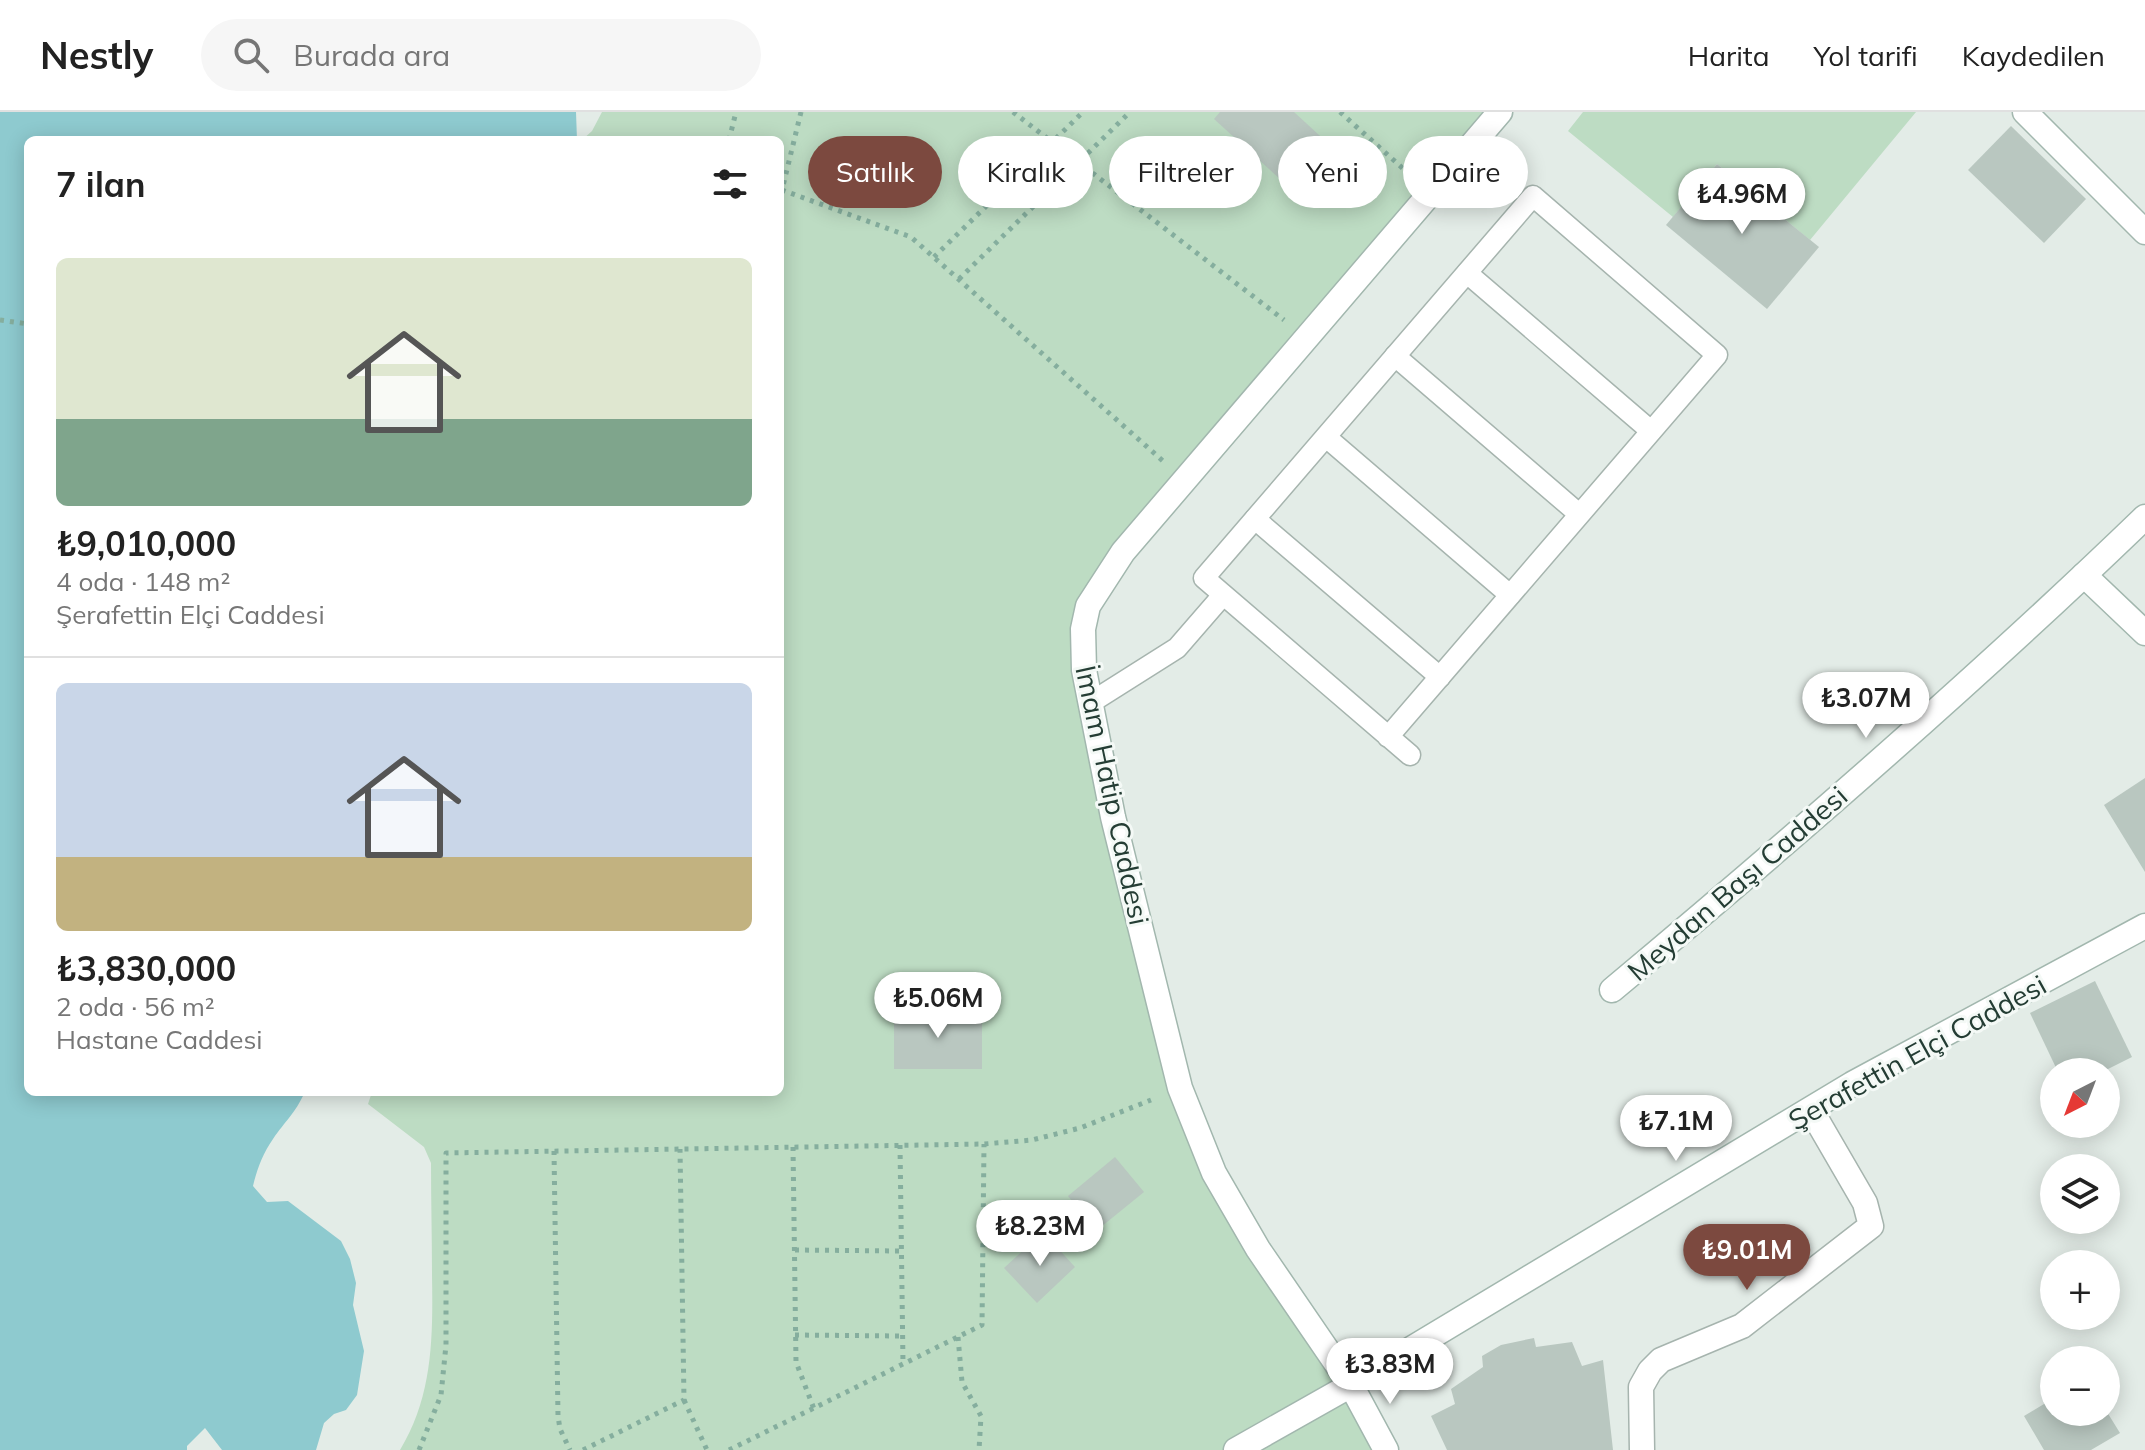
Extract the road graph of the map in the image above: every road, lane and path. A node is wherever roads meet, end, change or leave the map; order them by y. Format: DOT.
graph roads {
  1 [pos="736,112"];
  2 [pos="801,112"];
  3 [pos="1013,112"];
  4 [pos="1073,112"];
  5 [pos="1083,112"];
  6 [pos="1130,112"];
  7 [pos="1340,112"];
  8 [pos="1500,112"];
  9 [pos="2025,112"];
  10 [pos="1072,122"];
  11 [pos="730,136"];
  12 [pos="1044,136"];
  13 [pos="1058,136"];
  14 [pos="1480,136"];
  15 [pos="1093,148"];
  16 [pos="1403,169"];
  17 [pos="1093,173"];
  18 [pos="784,182"];
  19 [pos="784,191"];
  20 [pos="984,208"];
  21 [pos="1032,208"];
  22 [pos="1418,208"];
  23 [pos="2145,232"];
  24 [pos="934,257"];
  25 [pos="1467,273"];
  26 [pos="959,279"];
  27 [pos="0,320"];
  28 [pos="24,323"];
  29 [pos="1307,338"];
  30 [pos="1395,356"];
  31 [pos="1651,431"];
  32 [pos="1326,437"];
  33 [pos="1185,480"];
  34 [pos="1579,514"];
  35 [pos="2145,517"];
  36 [pos="1255,519"];
  37 [pos="2084,575"];
  38 [pos="1223,595"];
  39 [pos="1510,595"];
  40 [pos="2145,633"];
  41 [pos="1440,677"];
  42 [pos="1090,703"];
  43 [pos="1388,737"];
  44 [pos="1410,755"];
  45 [pos="2145,926"];
  46 [pos="1612,990"];
  47 [pos="1180,1088"];
  48 [pos="1811,1110"];
  49 [pos="984,1144"];
  50 [pos="900,1145"];
  51 [pos="793,1147"];
  52 [pos="680,1149"];
  53 [pos="554,1151"];
  54 [pos="795,1250"];
  55 [pos="902,1251"];
  56 [pos="795,1335"];
  57 [pos="902,1336"];
  58 [pos="958,1337"];
  59 [pos="903,1364"];
  60 [pos="1351,1385"];
  61 [pos="684,1400"];
  62 [pos="814,1409"];
  63 [pos="419,1450"];
  64 [pos="570,1450"];
  65 [pos="583,1450"];
  66 [pos="707,1450"];
  67 [pos="729,1450"];
  68 [pos="979,1450"];
  69 [pos="1236,1450"];
  70 [pos="1386,1450"];
  71 [pos="1642,1450"];
  1 -- 11 [label="path"];
  2 -- 18 [label="path"];
  3 -- 12 [label="path"];
  4 -- 10 [label="path"];
  5 -- 10 [label="path"];
  6 -- 15 [label="path"];
  7 -- 16 [label="path"];
  8 -- 14 [label="street, İmam Hatip Caddesi"];
  9 -- 23 [label="street"];
  10 -- 13 [label="path"];
  17 -- 29 [label="path"];
  19 -- 24 [label="path"];
  20 -- 24 [label="path"];
  21 -- 26 [label="path"];
  22 -- 29 [label="street, İmam Hatip Caddesi"];
  24 -- 26 [label="path"];
  25 -- 30 [label="lane"];
  25 -- 31 [label="lane"];
  25 -- 31 [label="lane"];
  26 -- 33 [label="path"];
  27 -- 28 [label="path"];
  29 -- 33 [label="street, İmam Hatip Caddesi"];
  30 -- 32 [label="lane"];
  30 -- 34 [label="lane"];
  31 -- 34 [label="lane"];
  32 -- 36 [label="lane"];
  32 -- 39 [label="lane"];
  33 -- 42 [label="street, İmam Hatip Caddesi"];
  34 -- 39 [label="lane"];
  35 -- 37 [label="street, Meydan Başı Caddesi"];
  36 -- 38 [label="lane"];
  36 -- 41 [label="lane"];
  37 -- 40 [label="street"];
  37 -- 46 [label="street, Meydan Başı Caddesi"];
  38 -- 42 [label="lane"];
  38 -- 43 [label="lane"];
  39 -- 41 [label="lane"];
  41 -- 43 [label="lane"];
  42 -- 47 [label="street, İmam Hatip Caddesi"];
  43 -- 44 [label="lane"];
  45 -- 48 [label="street, Şerafettin Elçi Caddesi"];
  47 -- 49 [label="path"];
  47 -- 60 [label="street, İmam Hatip Caddesi"];
  48 -- 60 [label="street, Şerafettin Elçi Caddesi"];
  48 -- 71 [label="street"];
  49 -- 50 [label="path"];
  49 -- 58 [label="path"];
  50 -- 51 [label="path"];
  50 -- 55 [label="path"];
  51 -- 52 [label="path"];
  51 -- 54 [label="path"];
  52 -- 53 [label="path"];
  52 -- 61 [label="path"];
  53 -- 63 [label="path"];
  53 -- 64 [label="path"];
  54 -- 55 [label="path"];
  54 -- 56 [label="path"];
  55 -- 57 [label="path"];
  56 -- 57 [label="path"];
  56 -- 62 [label="path"];
  57 -- 59 [label="path"];
  58 -- 59 [label="path"];
  58 -- 68 [label="path"];
  59 -- 62 [label="path"];
  60 -- 69 [label="street, Şerafettin Elçi Caddesi"];
  60 -- 70 [label="street, İmam Hatip Caddesi"];
  61 -- 65 [label="path"];
  61 -- 66 [label="path"];
  62 -- 67 [label="path"];
}
